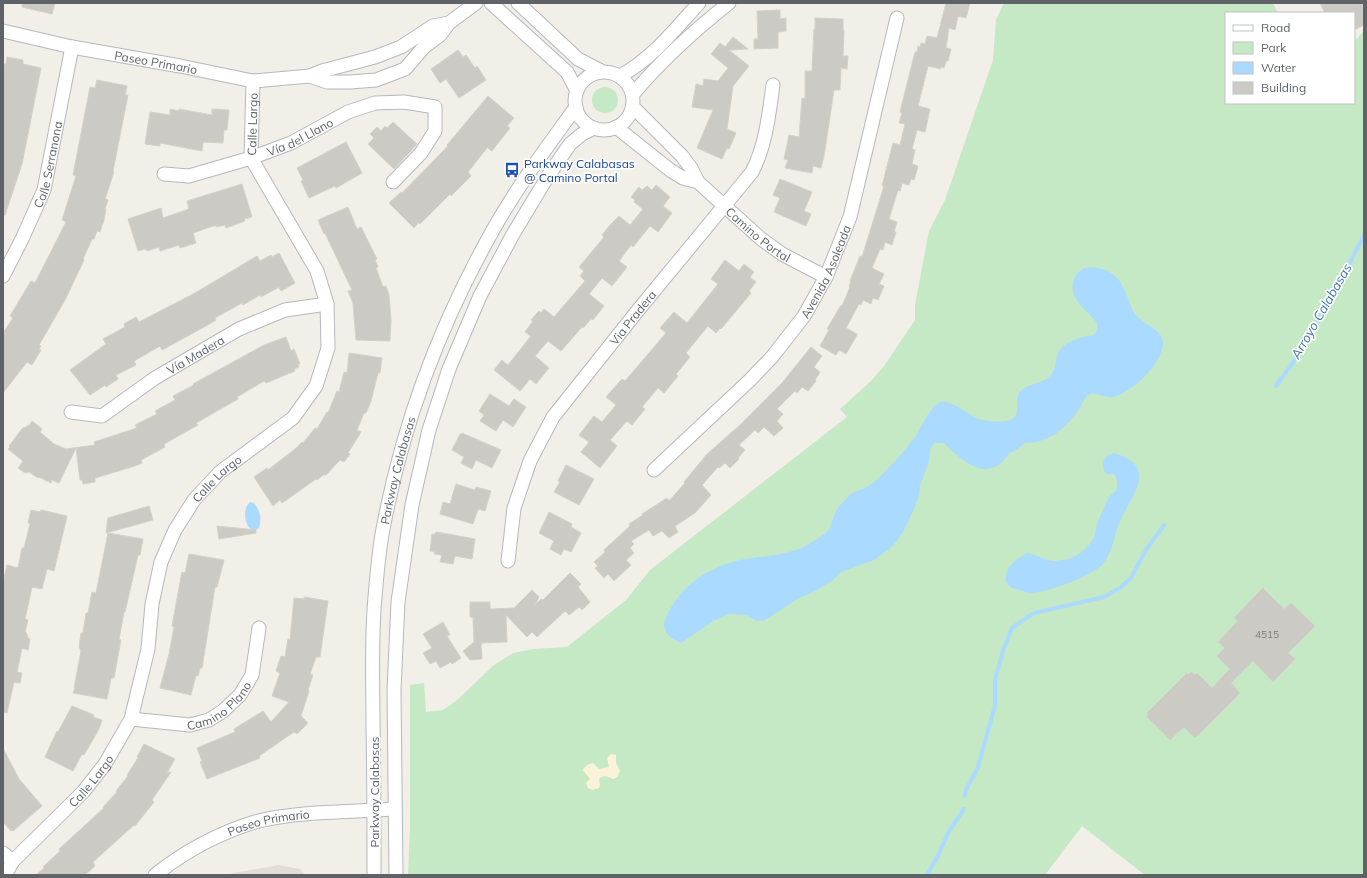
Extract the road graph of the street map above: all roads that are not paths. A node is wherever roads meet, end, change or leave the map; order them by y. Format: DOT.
graph roads {
  1 [pos="476,3"];
  2 [pos="492,3"];
  3 [pos="518,3"];
  4 [pos="699,3"];
  5 [pos="729,3"];
  6 [pos="897,18"];
  7 [pos="449,23"];
  8 [pos="3,31"];
  9 [pos="72,47"];
  10 [pos="601,71"];
  11 [pos="310,76"];
  12 [pos="620,76"];
  13 [pos="253,80"];
  14 [pos="773,85"];
  15 [pos="576,91"];
  16 [pos="633,94"];
  17 [pos="576,107"];
  18 [pos="633,107"];
  19 [pos="616,127"];
  20 [pos="594,128"];
  21 [pos="666,141"];
  22 [pos="653,157"];
  23 [pos="251,158"];
  24 [pos="164,174"];
  25 [pos="393,182"];
  26 [pos="698,182"];
  27 [pos="724,206"];
  28 [pos="3,276"];
  29 [pos="826,277"];
  30 [pos="326,304"];
  31 [pos="71,412"];
  32 [pos="654,470"];
  33 [pos="508,561"];
  34 [pos="259,628"];
  35 [pos="131,719"];
  36 [pos="374,810"];
  37 [pos="395,810"];
  38 [pos="8,857"];
  39 [pos="5,875"];
  40 [pos="155,875"];
  41 [pos="374,875"];
  42 [pos="396,875"];
  1 -- 7 [label="street, Paseo Primario"];
  2 -- 15 [label="street"];
  3 -- 10 [label="street"];
  4 -- 12 [label="street"];
  5 -- 16 [label="street"];
  6 -- 29 [label="street, Avenida Asoleada"];
  7 -- 11 [label="street, Paseo Primario"];
  7 -- 11 [label="street, Paseo Primario"];
  8 -- 9 [label="street, Paseo Primario"];
  9 -- 13 [label="street, Paseo Primario"];
  9 -- 28 [label="street, Calle Serranona"];
  10 -- 12 [label="street"];
  10 -- 15 [label="street"];
  11 -- 13 [label="street, Paseo Primario"];
  12 -- 16 [label="street"];
  13 -- 23 [label="street, Calle Largo"];
  14 -- 27 [label="street, Via Pradera"];
  15 -- 17 [label="street"];
  16 -- 18 [label="street"];
  17 -- 20 [label="street"];
  17 -- 36 [label="street, Parkway Calabasas"];
  18 -- 19 [label="street"];
  18 -- 21 [label="street, Camino Portal"];
  19 -- 20 [label="street"];
  19 -- 22 [label="street, Camino Portal"];
  20 -- 37 [label="street, Parkway Calabasas"];
  21 -- 22 [label="street"];
  21 -- 26 [label="street, Camino Portal"];
  22 -- 26 [label="street, Camino Portal"];
  23 -- 24 [label="street, Vía del Llano"];
  23 -- 25 [label="street, Vía del Llano"];
  23 -- 30 [label="street, Calle Largo"];
  26 -- 27 [label="street, Camino Portal"];
  27 -- 29 [label="street, Camino Portal"];
  27 -- 33 [label="street, Via Pradera"];
  29 -- 32 [label="street, Avenida Asoleada"];
  30 -- 31 [label="street, Vía Madera"];
  30 -- 35 [label="street, Calle Largo"];
  34 -- 35 [label="street, Camino Plano"];
  35 -- 38 [label="street, Calle Largo"];
  36 -- 37 [label="street, Paseo Primario"];
  36 -- 40 [label="street, Paseo Primario"];
  36 -- 41 [label="street, Parkway Calabasas"];
  37 -- 42 [label="street, Parkway Calabasas"];
  38 -- 39 [label="street, Calle Largo"];
}
